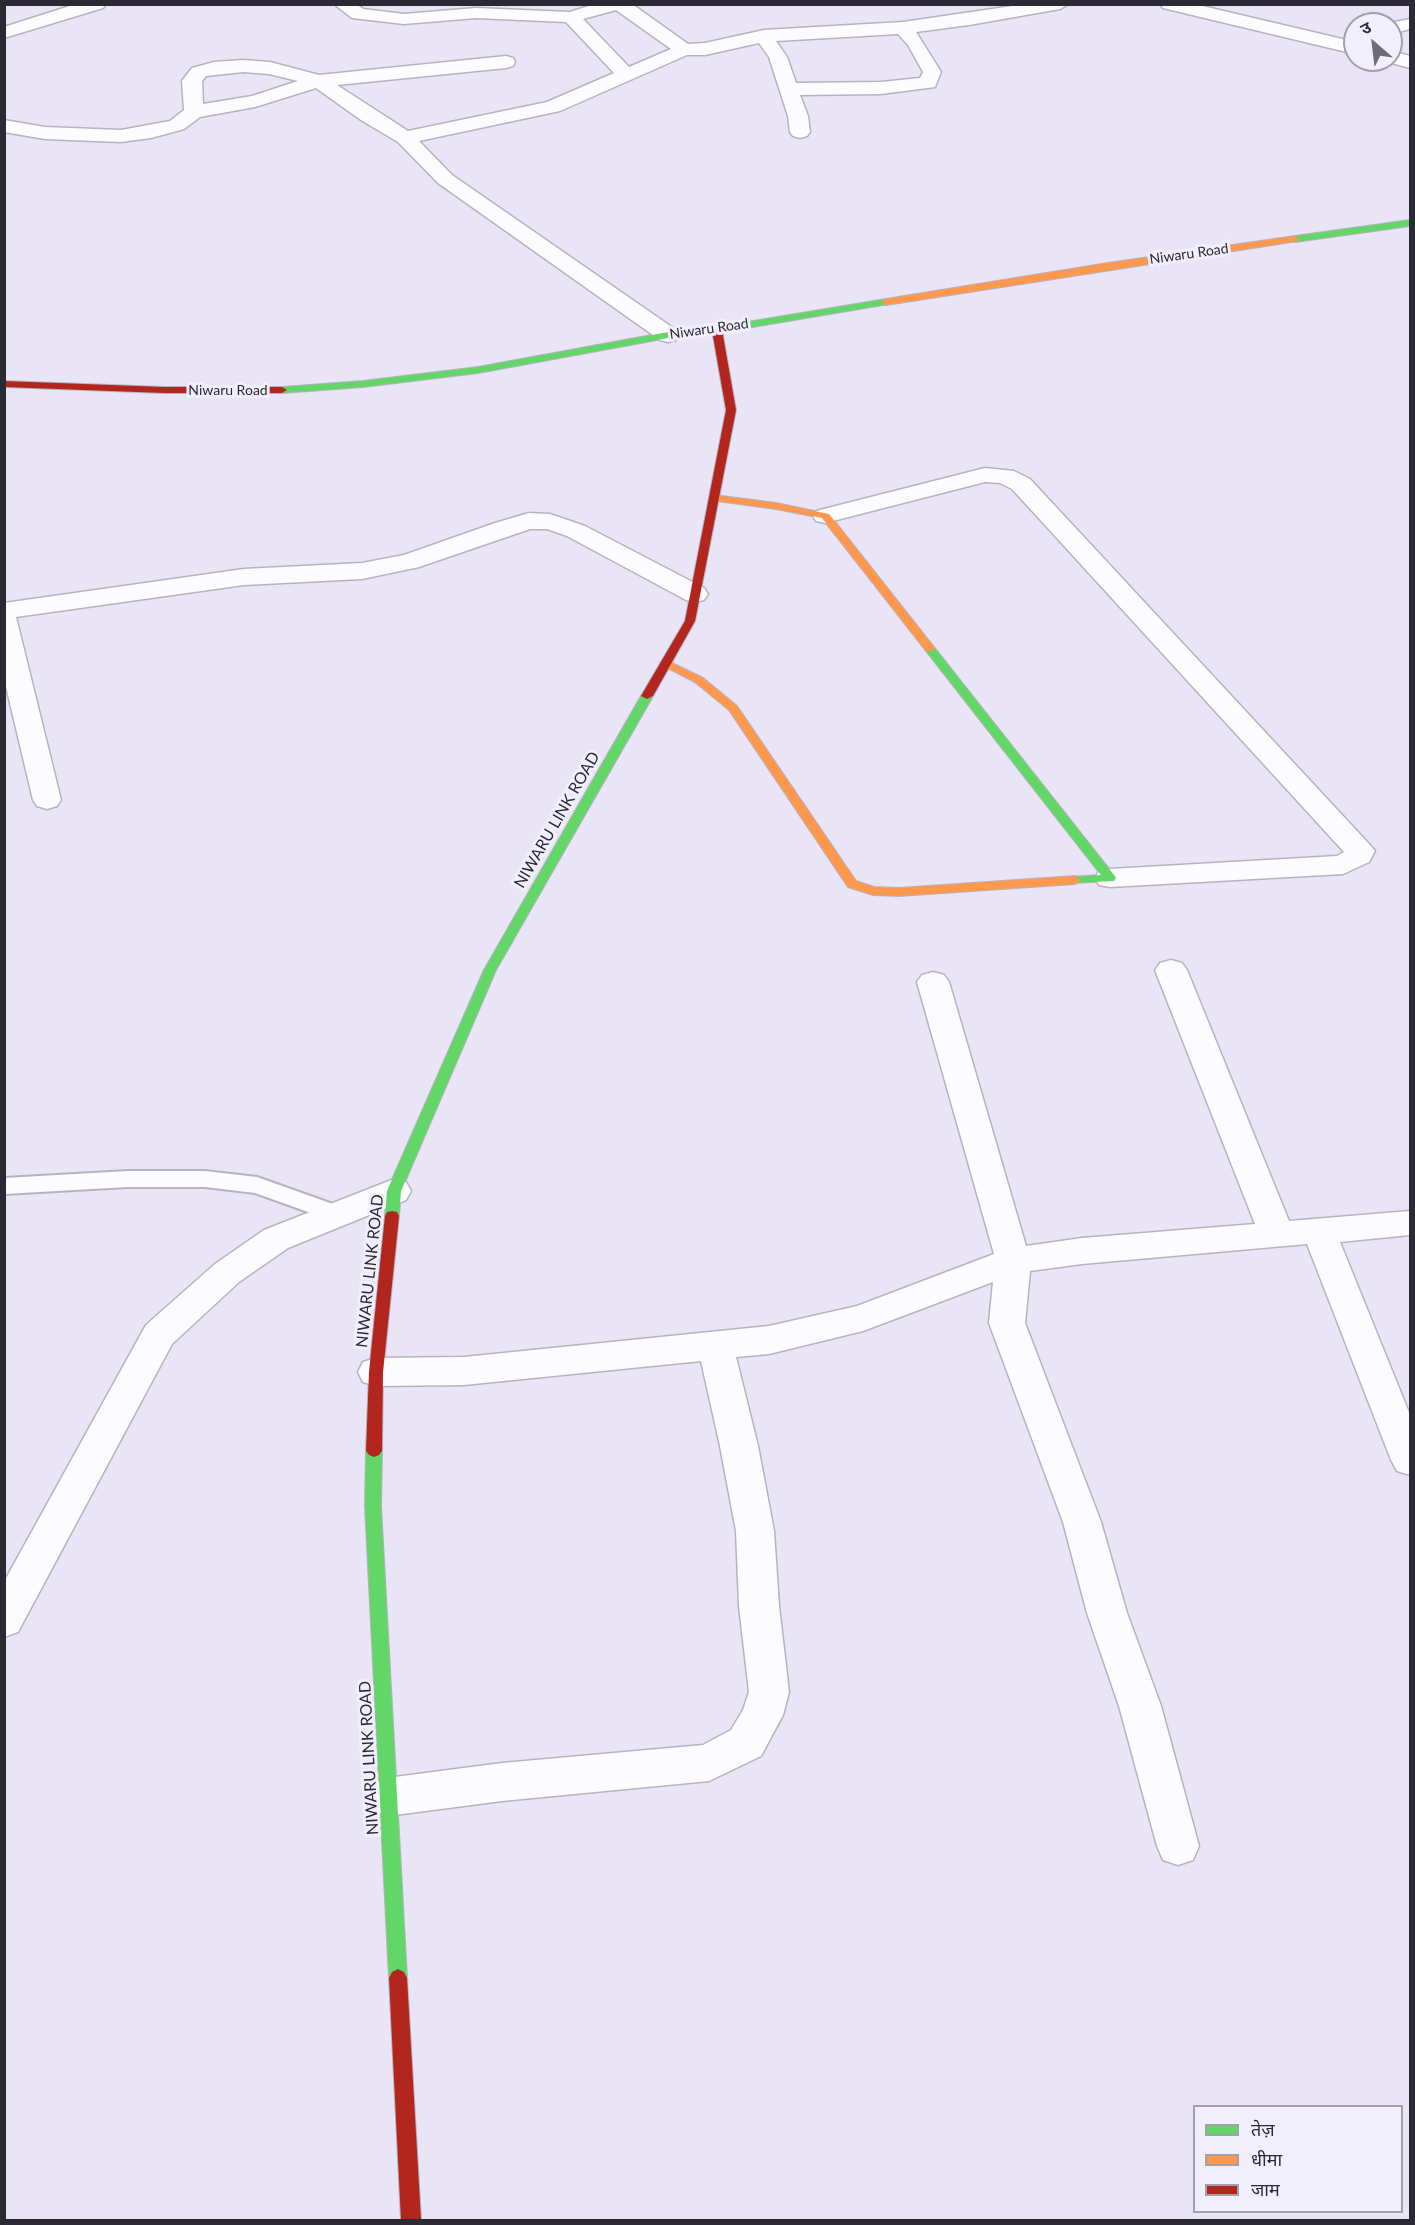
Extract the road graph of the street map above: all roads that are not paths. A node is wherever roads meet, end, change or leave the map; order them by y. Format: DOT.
graph roads {
  1 [pos="97,4"];
  2 [pos="343,4"];
  3 [pos="618,4"];
  4 [pos="1060,4"];
  5 [pos="1169,4"];
  6 [pos="571,16"];
  7 [pos="903,28"];
  8 [pos="4,33"];
  9 [pos="764,36"];
  10 [pos="1343,40"];
  11 [pos="1331,42"];
  12 [pos="1343,45"];
  13 [pos="684,50"];
  14 [pos="506,62"];
  15 [pos="627,76"];
  16 [pos="320,81"];
  17 [pos="789,89"];
  18 [pos="194,112"];
  19 [pos="4,126"];
  20 [pos="800,132"];
  21 [pos="405,138"];
  22 [pos="1410,223"];
  23 [pos="717,330"];
  24 [pos="668,335"];
  25 [pos="4,384"];
  26 [pos="714,498"];
  27 [pos="825,516"];
  28 [pos="695,594"];
  29 [pos="4,611"];
  30 [pos="4,619"];
  31 [pos="666,663"];
  32 [pos="48,800"];
  33 [pos="1110,878"];
  34 [pos="1171,970"];
  35 [pos="933,982"];
  36 [pos="4,1186"];
  37 [pos="394,1191"];
  38 [pos="336,1214"];
  39 [pos="1410,1223"];
  40 [pos="1318,1232"];
  41 [pos="1277,1235"];
  42 [pos="1013,1261"];
  43 [pos="715,1345"];
  44 [pos="376,1372"];
  45 [pos="1410,1460"];
  46 [pos="4,1620"];
  47 [pos="387,1797"];
  48 [pos="1178,1846"];
  49 [pos="411,2220"];
  1 -- 8 [label="street"];
  2 -- 6 [label="street"];
  3 -- 6 [label="street"];
  3 -- 13 [label="street"];
  4 -- 7 [label="street"];
  5 -- 11 [label="street"];
  6 -- 15 [label="street"];
  7 -- 9 [label="street"];
  7 -- 17 [label="street"];
  9 -- 13 [label="street"];
  9 -- 17 [label="street"];
  10 -- 11 [label="street"];
  11 -- 12 [label="street"];
  13 -- 15 [label="street"];
  14 -- 16 [label="street"];
  15 -- 21 [label="street"];
  16 -- 18 [label="street"];
  16 -- 18 [label="street"];
  16 -- 21 [label="street"];
  17 -- 20 [label="street"];
  18 -- 19 [label="street"];
  21 -- 24 [label="street"];
  22 -- 23 [label="street, Niwaru Road"];
  23 -- 24 [label="street, Niwaru Road"];
  23 -- 26 [label="street, NIWARU LINK ROAD"];
  24 -- 25 [label="street, Niwaru Road"];
  26 -- 27 [label="street"];
  26 -- 28 [label="street, NIWARU LINK ROAD"];
  27 -- 33 [label="street"];
  27 -- 33 [label="street"];
  28 -- 29 [label="street"];
  28 -- 31 [label="street, NIWARU LINK ROAD"];
  30 -- 32 [label="street"];
  31 -- 33 [label="street"];
  31 -- 37 [label="street, NIWARU LINK ROAD"];
  34 -- 41 [label="street"];
  35 -- 42 [label="street"];
  36 -- 38 [label="lane"];
  37 -- 38 [label="street"];
  37 -- 44 [label="street, NIWARU LINK ROAD"];
  38 -- 46 [label="street"];
  39 -- 40 [label="street"];
  40 -- 41 [label="street"];
  40 -- 45 [label="street"];
  41 -- 42 [label="street"];
  42 -- 43 [label="street"];
  42 -- 48 [label="street"];
  43 -- 44 [label="street"];
  43 -- 47 [label="street"];
  44 -- 47 [label="street, NIWARU LINK ROAD"];
  47 -- 49 [label="street, NIWARU LINK ROAD"];
}
